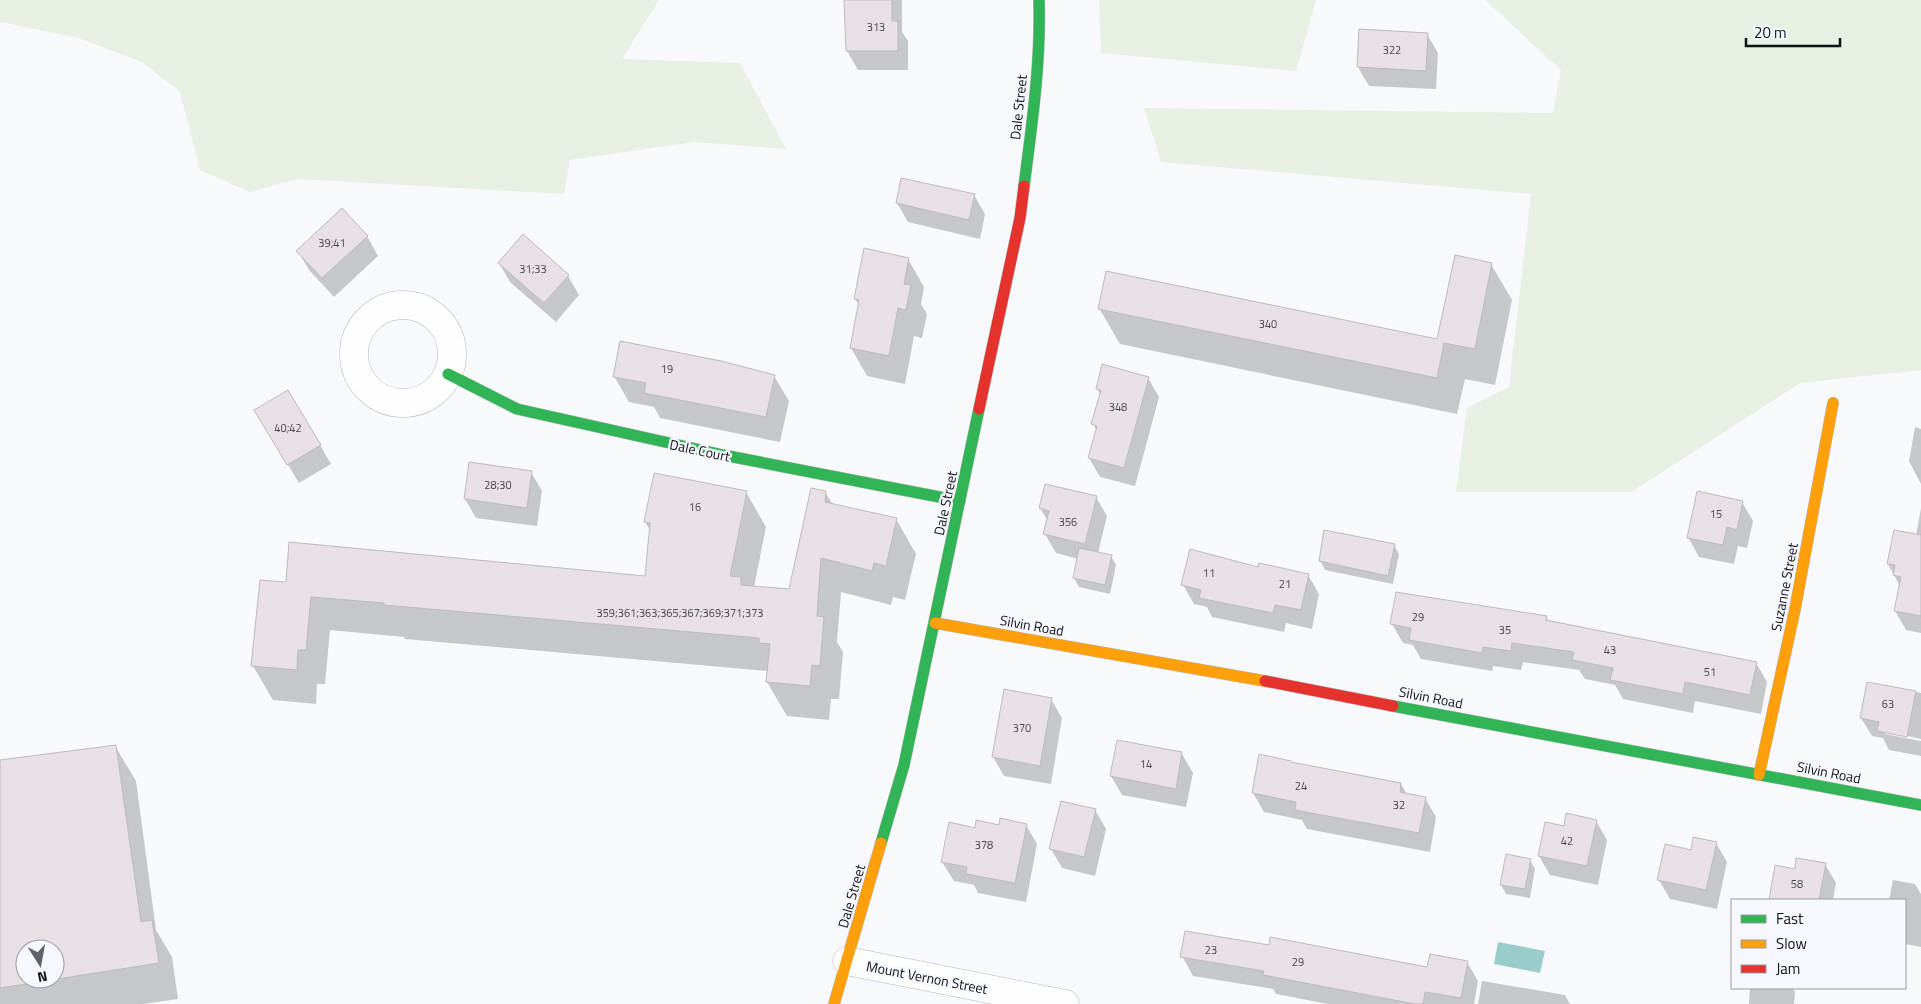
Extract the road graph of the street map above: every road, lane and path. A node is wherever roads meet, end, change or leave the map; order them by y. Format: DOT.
graph roads {
  1 [pos="1039,0"];
  2 [pos="448,374"];
  3 [pos="1833,403"];
  4 [pos="960,501"];
  5 [pos="935,623"];
  6 [pos="1759,775"];
  7 [pos="1921,805"];
  8 [pos="847,961"];
  9 [pos="834,1004"];
  10 [pos="1065,1004"];
  1 -- 4 [label="street, Dale Street"];
  2 -- 4 [label="street, Dale Court"];
  3 -- 6 [label="street, Suzanne Street"];
  4 -- 5 [label="street, Dale Street"];
  5 -- 6 [label="street, Silvin Road"];
  5 -- 8 [label="street, Dale Street"];
  6 -- 7 [label="street, Silvin Road"];
  8 -- 9 [label="street, Dale Street"];
  8 -- 10 [label="street, Mount Vernon Street"];
}
